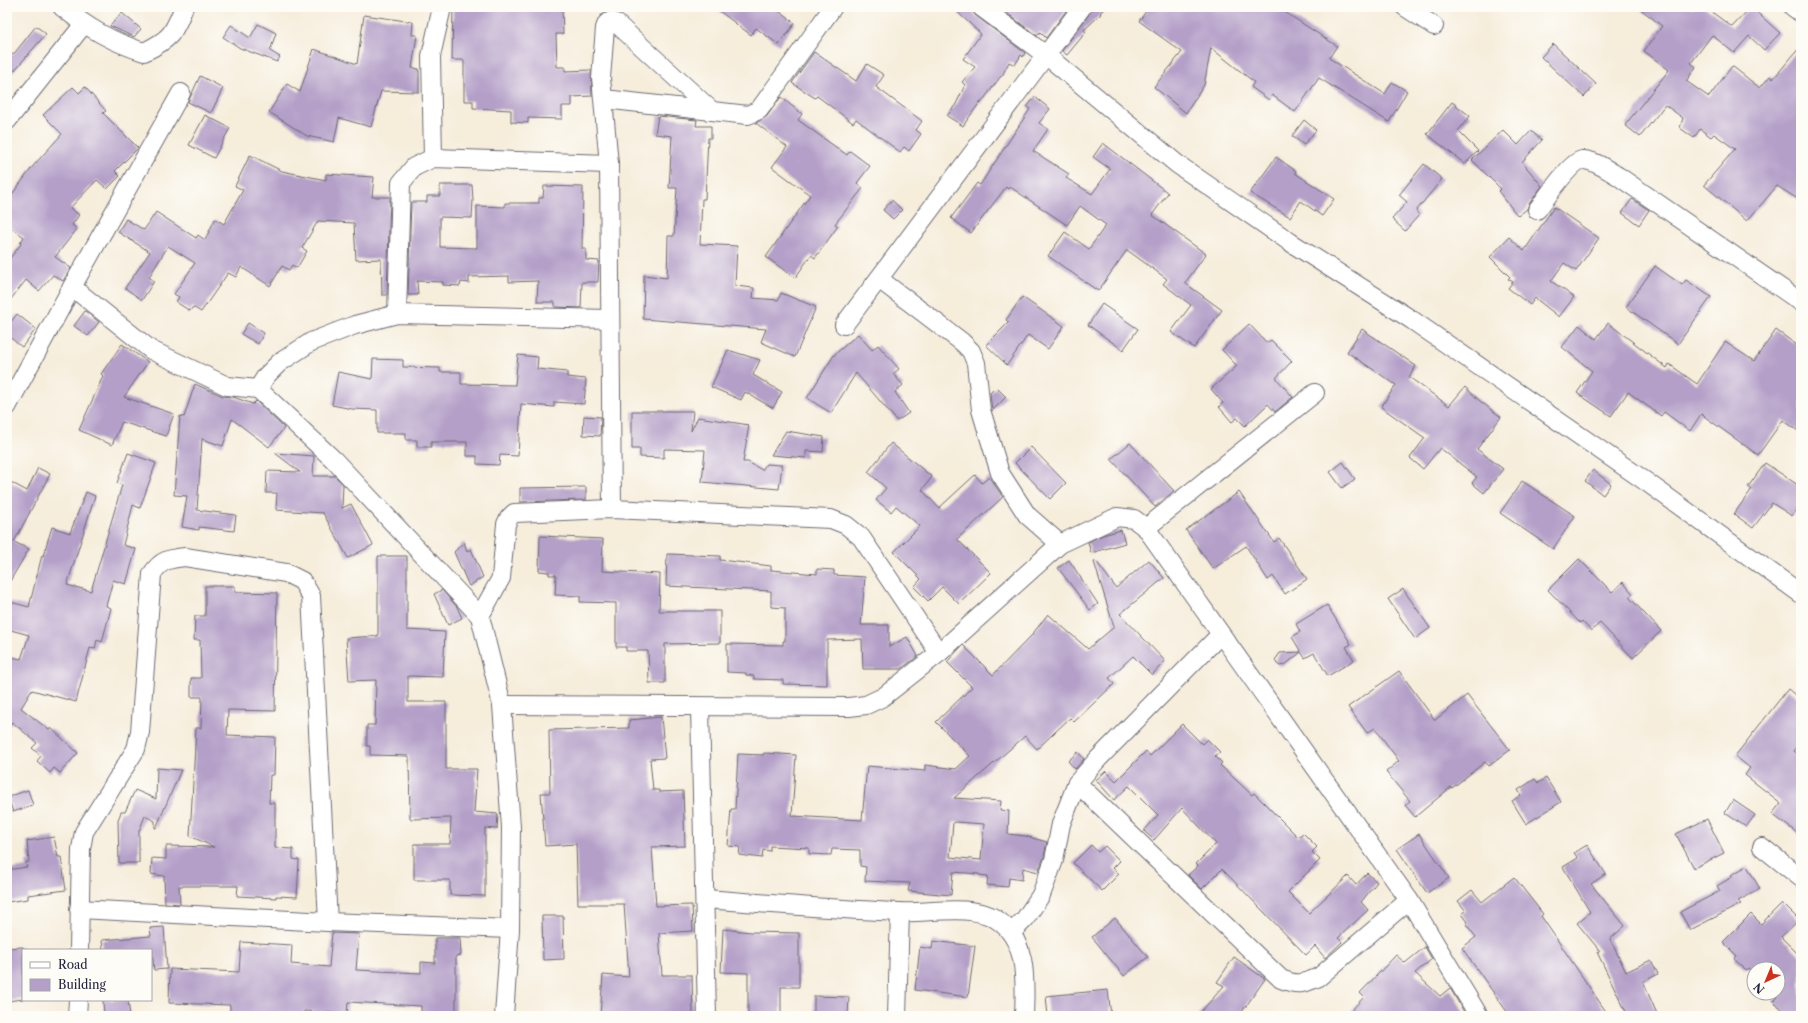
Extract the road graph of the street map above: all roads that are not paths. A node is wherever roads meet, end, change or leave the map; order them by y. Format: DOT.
graph roads {
  1 [pos="62,7"];
  2 [pos="184,7"];
  3 [pos="442,7"];
  4 [pos="833,7"];
  5 [pos="981,7"];
  6 [pos="1082,7"];
  7 [pos="1405,7"];
  8 [pos="1793,7"];
  9 [pos="1801,13"];
  10 [pos="84,24"];
  11 [pos="1434,26"];
  12 [pos="1047,56"];
  13 [pos="181,93"];
  14 [pos="604,99"];
  15 [pos="712,111"];
  16 [pos="7,121"];
  17 [pos="433,158"];
  18 [pos="609,164"];
  19 [pos="1537,210"];
  20 [pos="879,279"];
  21 [pos="72,287"];
  22 [pos="1801,302"];
  23 [pos="397,314"];
  24 [pos="609,319"];
  25 [pos="844,325"];
  26 [pos="258,389"];
  27 [pos="1315,393"];
  28 [pos="7,407"];
  29 [pos="612,509"];
  30 [pos="1146,528"];
  31 [pos="1060,544"];
  32 [pos="1801,594"];
  33 [pos="480,616"];
  34 [pos="1220,635"];
  35 [pos="939,653"];
  36 [pos="502,705"];
  37 [pos="700,707"];
  38 [pos="1077,783"];
  39 [pos="1762,847"];
  40 [pos="1801,878"];
  41 [pos="705,899"];
  42 [pos="1409,900"];
  43 [pos="80,909"];
  44 [pos="900,912"];
  45 [pos="328,922"];
  46 [pos="510,929"];
  47 [pos="1011,932"];
  48 [pos="79,949"];
  49 [pos="78,1001"];
  50 [pos="78,1016"];
  51 [pos="504,1016"];
  52 [pos="707,1016"];
  53 [pos="897,1016"];
  54 [pos="1024,1016"];
  55 [pos="1479,1016"];
  1 -- 10 [label="street"];
  2 -- 10 [label="street"];
  3 -- 17 [label="street"];
  4 -- 15 [label="street"];
  5 -- 12 [label="street"];
  6 -- 12 [label="street"];
  7 -- 11 [label="street"];
  8 -- 9 [label="street"];
  10 -- 16 [label="street"];
  12 -- 20 [label="street"];
  12 -- 32 [label="street"];
  13 -- 21 [label="street"];
  14 -- 15 [label="street"];
  14 -- 15 [label="street"];
  14 -- 18 [label="street"];
  17 -- 18 [label="street"];
  17 -- 23 [label="street"];
  18 -- 24 [label="street"];
  19 -- 22 [label="street"];
  20 -- 25 [label="street"];
  20 -- 31 [label="street"];
  21 -- 26 [label="street"];
  21 -- 28 [label="street"];
  23 -- 24 [label="street"];
  23 -- 26 [label="street"];
  24 -- 29 [label="street"];
  26 -- 33 [label="street"];
  27 -- 30 [label="street"];
  29 -- 33 [label="street"];
  29 -- 35 [label="street"];
  30 -- 31 [label="street"];
  30 -- 34 [label="street"];
  31 -- 35 [label="street"];
  33 -- 36 [label="street"];
  34 -- 38 [label="street"];
  34 -- 42 [label="street"];
  35 -- 37 [label="street"];
  36 -- 37 [label="street"];
  36 -- 46 [label="street"];
  37 -- 41 [label="street"];
  38 -- 42 [label="street"];
  38 -- 47 [label="street"];
  39 -- 40 [label="street"];
  41 -- 44 [label="street"];
  41 -- 52 [label="street"];
  42 -- 55 [label="street"];
  43 -- 45 [label="street"];
  43 -- 45 [label="street"];
  43 -- 48 [label="street"];
  44 -- 47 [label="street"];
  44 -- 53 [label="street"];
  45 -- 46 [label="street"];
  46 -- 51 [label="street"];
  47 -- 54 [label="street"];
  49 -- 50 [label="street"];
}
